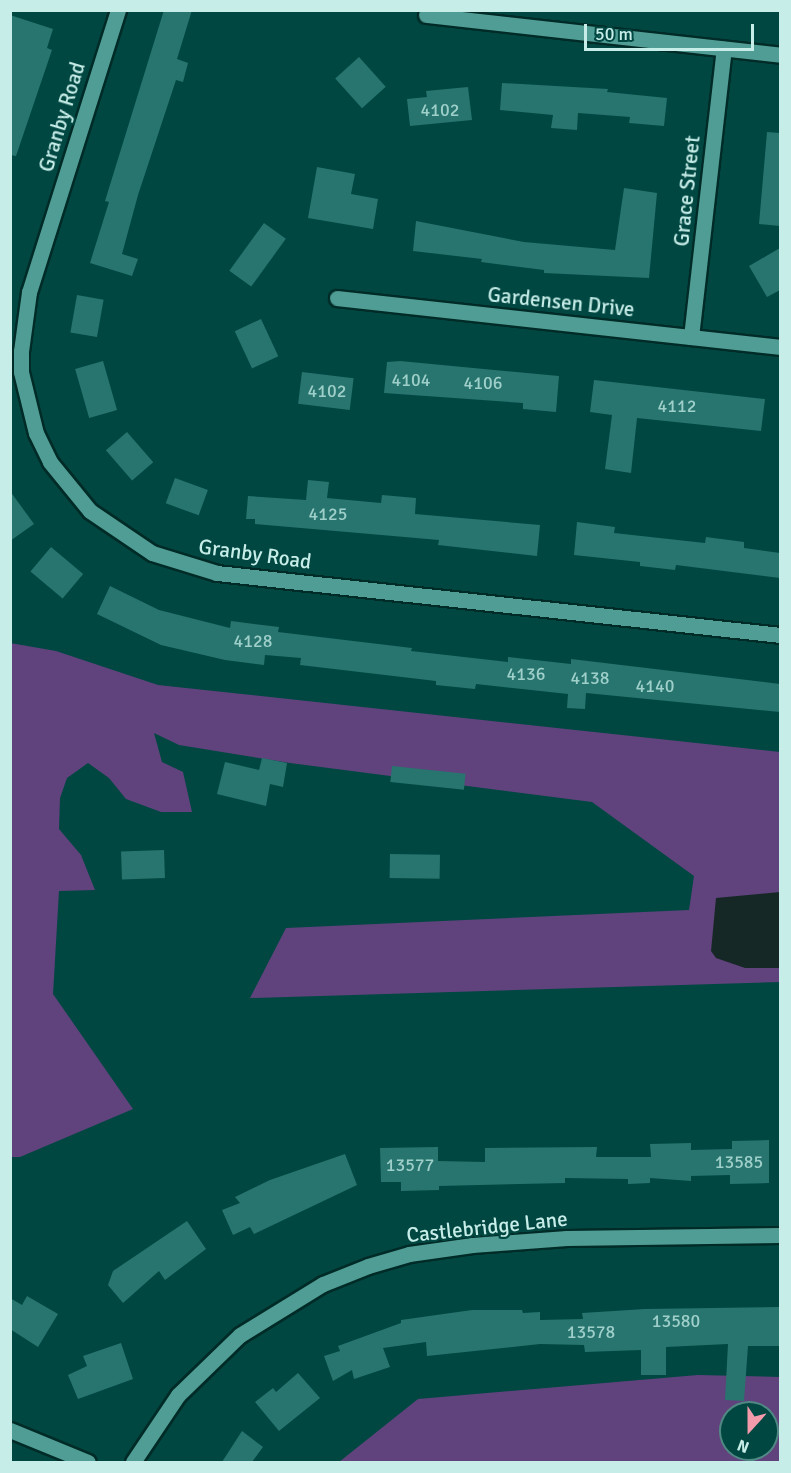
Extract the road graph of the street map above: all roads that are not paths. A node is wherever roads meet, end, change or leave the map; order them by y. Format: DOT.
graph roads {
  1 [pos="118,10"];
  2 [pos="426,15"];
  3 [pos="724,49"];
  4 [pos="780,55"];
  5 [pos="337,298"];
  6 [pos="692,337"];
  7 [pos="780,347"];
  8 [pos="780,635"];
  9 [pos="780,1235"];
  10 [pos="10,1430"];
  11 [pos="88,1462"];
  12 [pos="133,1462"];
  1 -- 8 [label="street, Granby Road"];
  2 -- 3 [label="street"];
  3 -- 4 [label="street"];
  3 -- 6 [label="street, Grace Street"];
  5 -- 6 [label="street, Gardensen Drive"];
  6 -- 7 [label="street, Gardensen Drive"];
  9 -- 12 [label="street, Castlebridge Lane"];
  10 -- 11 [label="street"];
}
